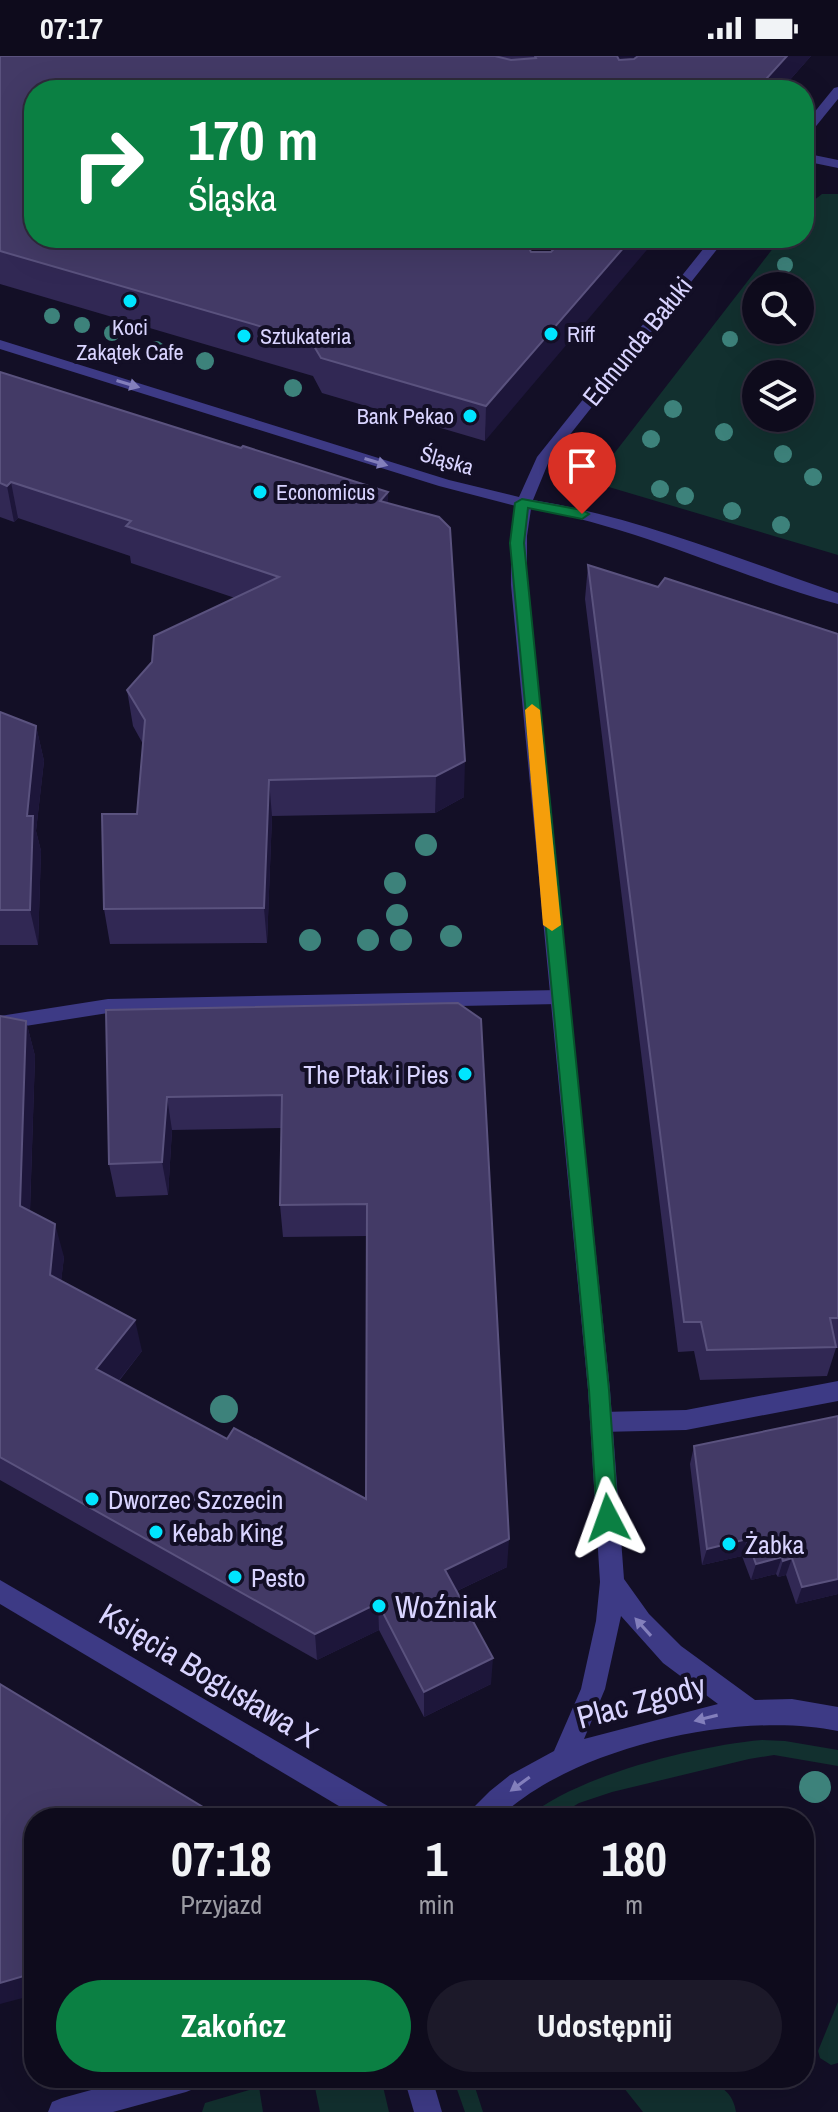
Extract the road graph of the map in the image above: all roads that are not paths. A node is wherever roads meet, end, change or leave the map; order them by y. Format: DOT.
graph roads {
  1 [pos="838,91"];
  2 [pos="814,121"];
  3 [pos="814,159"];
  4 [pos="838,164"];
  5 [pos="711,248"];
  6 [pos="0,344"];
  7 [pos="522,503"];
  8 [pos="838,599"];
  9 [pos="559,997"];
  10 [pos="0,1023"];
  11 [pos="838,1391"];
  12 [pos="601,1422"];
  13 [pos="612,1582"];
  14 [pos="0,1591"];
  15 [pos="748,1710"];
  16 [pos="838,1719"];
  17 [pos="564,1757"];
  18 [pos="367,1808"];
  19 [pos="492,1808"];
  20 [pos="150,2088"];
  21 [pos="421,2088"];
  22 [pos="62,2112"];
  23 [pos="428,2112"];
  1 -- 2 [label="street"];
  3 -- 4 [label="street"];
  5 -- 7 [label="street, Edmunda Bałuki"];
  6 -- 7 [label="street, Śląska, one-way"];
  7 -- 8 [label="street, Śląska"];
  7 -- 9 [label="street, Edmunda Bałuki"];
  9 -- 10 [label="street"];
  9 -- 12 [label="street, Edmunda Bałuki"];
  11 -- 12 [label="street"];
  12 -- 13 [label="street, Edmunda Bałuki"];
  15 -- 13 [label="street, Edmunda Bałuki, one-way"];
  13 -- 17 [label="street, Edmunda Bałuki"];
  14 -- 18 [label="street, Księcia Bogusława X"];
  15 -- 16 [label="street, Plac Zgody"];
  15 -- 17 [label="street, Plac Zgody, one-way"];
  17 -- 19 [label="street, Plac Zgody, one-way"];
  20 -- 22 [label="street"];
  21 -- 23 [label="street"];
}
